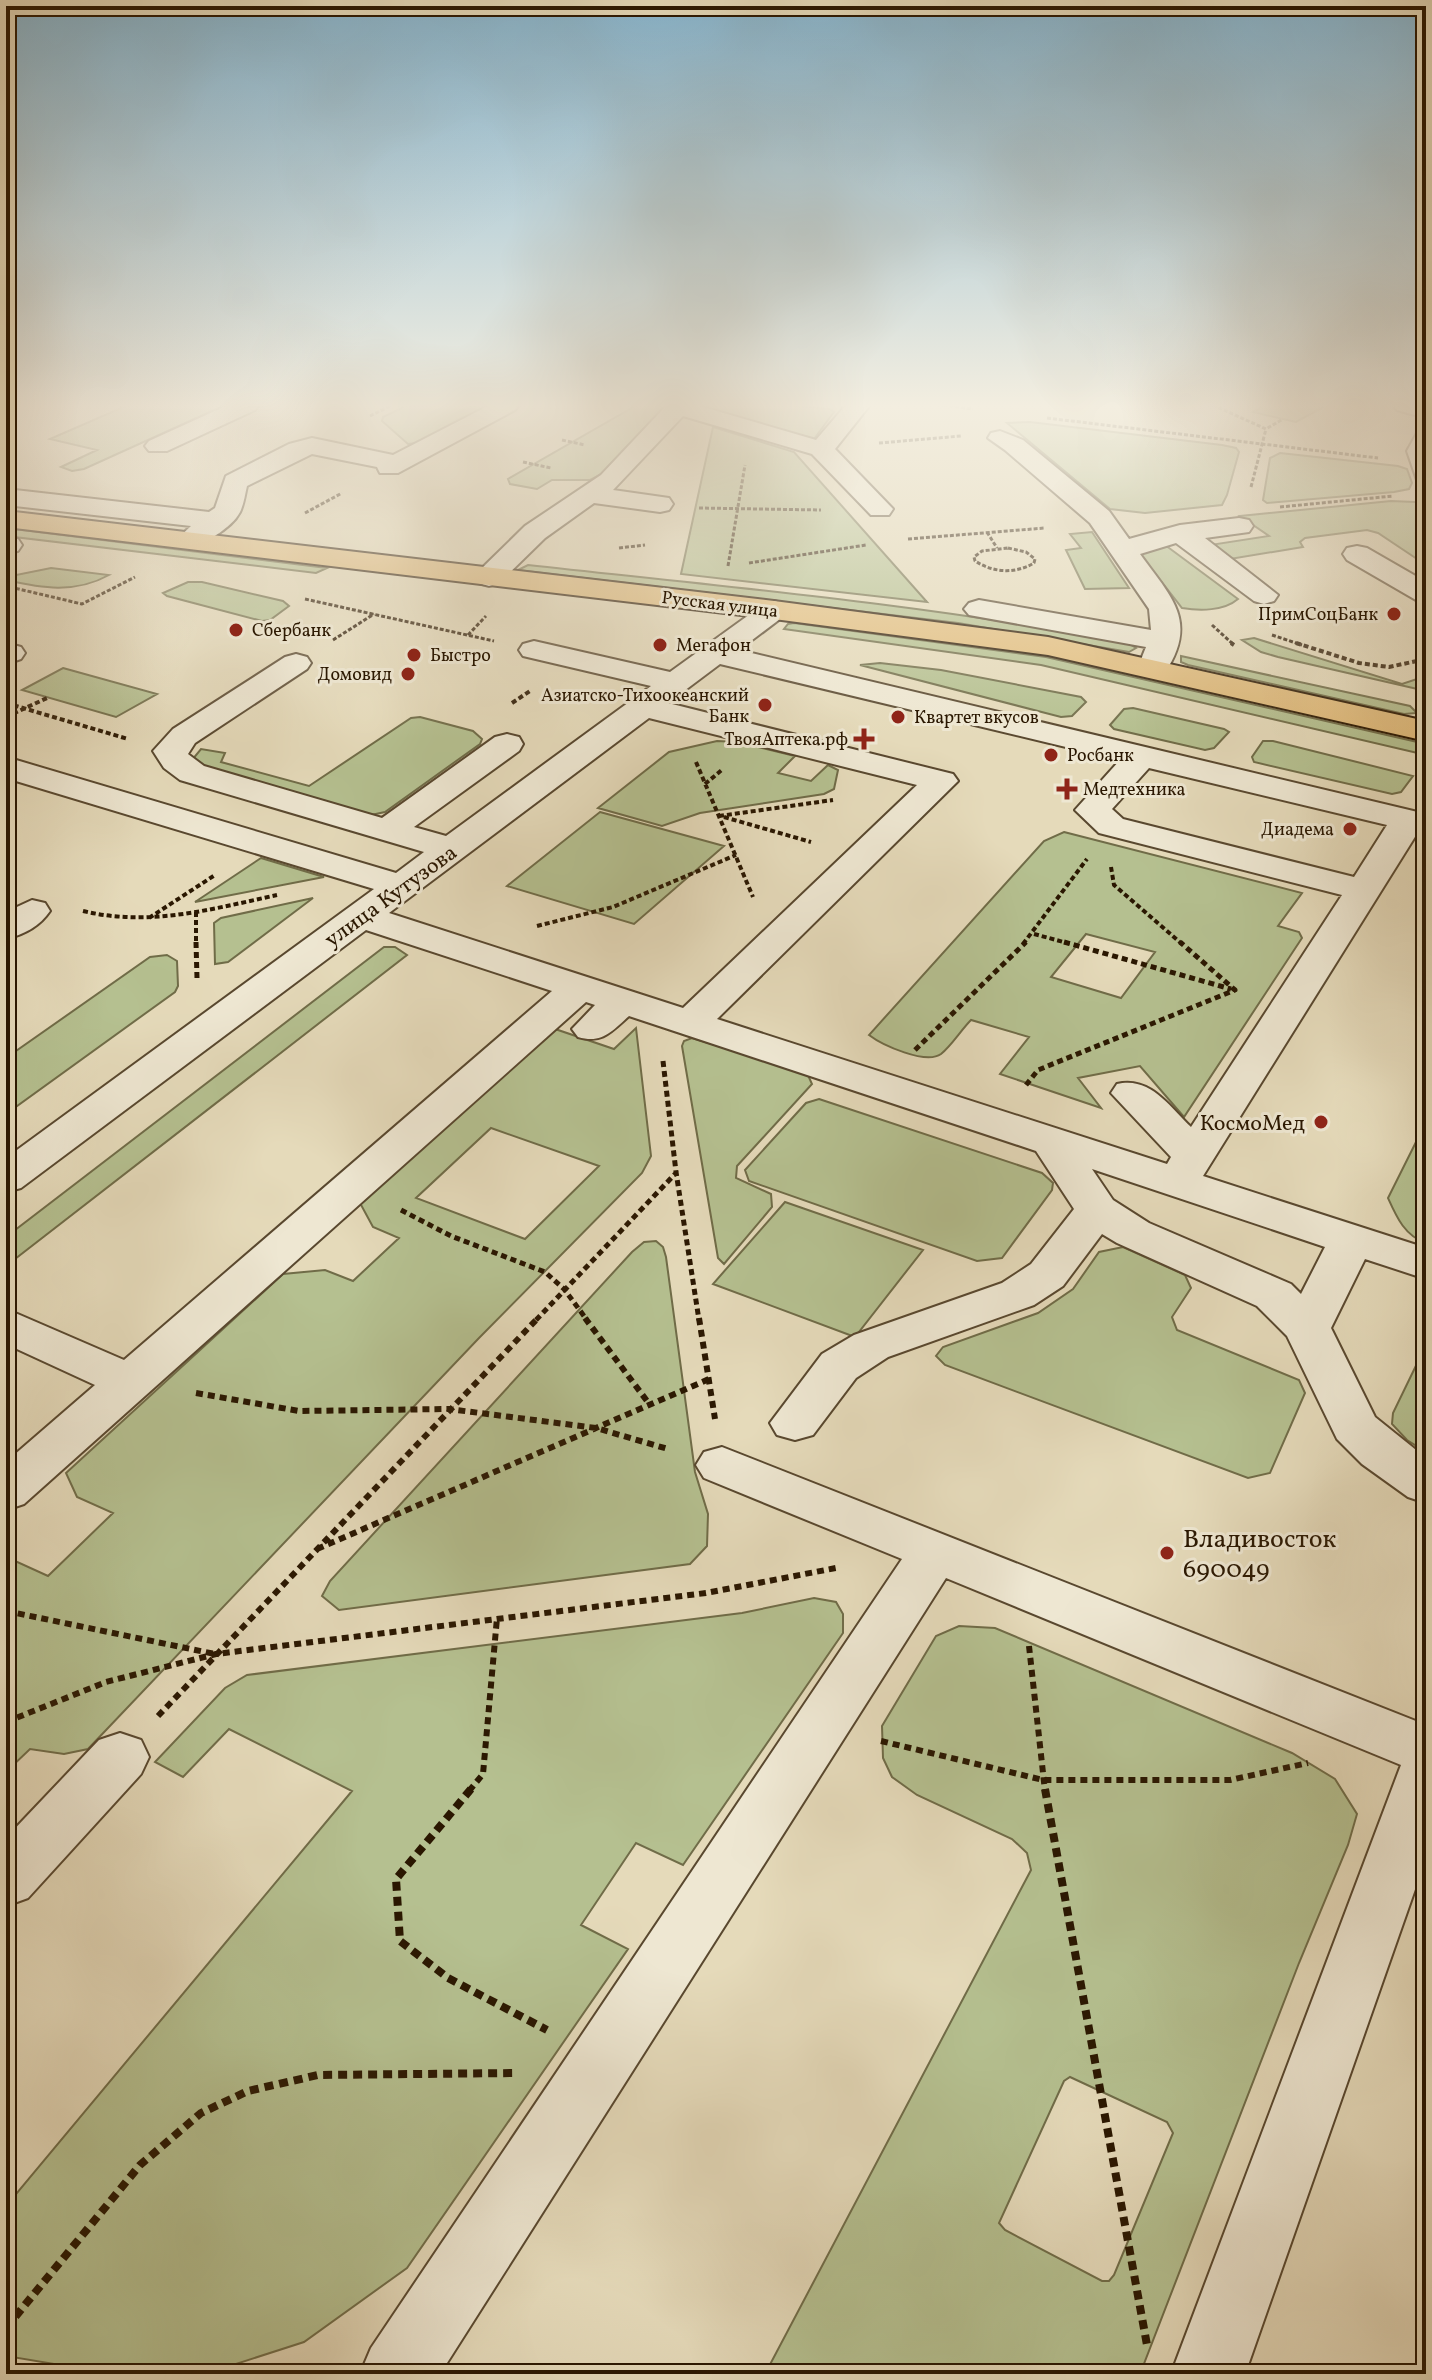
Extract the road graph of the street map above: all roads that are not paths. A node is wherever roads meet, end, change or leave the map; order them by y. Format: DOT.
graph roads {
  1 [pos="174,516"];
  2 [pos="222,516"];
  3 [pos="558,516"];
  4 [pos="1099,516"];
  5 [pos="217,521"];
  6 [pos="1239,526"];
  7 [pos="1180,533"];
  8 [pos="7,536"];
  9 [pos="190,540"];
  10 [pos="1124,550"];
  11 [pos="1357,554"];
  12 [pos="489,577"];
  13 [pos="1426,594"];
  14 [pos="1264,595"];
  15 [pos="979,609"];
  16 [pos="774,610"];
  17 [pos="534,650"];
  18 [pos="716,654"];
  19 [pos="1158,654"];
  20 [pos="296,663"];
  21 [pos="665,701"];
  22 [pos="1426,731"];
  23 [pos="507,744"];
  24 [pos="1141,757"];
  25 [pos="6,767"];
  26 [pos="1417,822"];
  27 [pos="387,830"];
  28 [pos="452,849"];
  29 [pos="1364,890"];
  30 [pos="364,896"];
  31 [pos="580,987"];
  32 [pos="656,1012"];
  33 [pos="592,1029"];
  34 [pos="1132,1093"];
  35 [pos="1052,1142"];
  36 [pos="1185,1168"];
  37 [pos="6,1179"];
  38 [pos="1097,1210"];
  39 [pos="1352,1239"];
  40 [pos="1426,1264"];
  41 [pos="6,1325"];
  42 [pos="1307,1328"];
  43 [pos="130,1382"];
  44 [pos="795,1423"];
  45 [pos="722,1465"];
  46 [pos="1426,1484"];
  47 [pos="6,1491"];
  48 [pos="935,1552"];
  49 [pos="1419,1755"];
  50 [pos="120,1757"];
  51 [pos="6,1879"];
  52 [pos="1178,2366"];
  53 [pos="397,2374"];
  1 -- 5 [label="street"];
  2 -- 5 [label="street"];
  3 -- 12 [label="street"];
  4 -- 10 [label="street"];
  5 -- 9 [label="street"];
  6 -- 7 [label="street"];
  7 -- 10 [label="street"];
  7 -- 14 [label="street"];
  8 -- 9 [label="main road, Русская улица"];
  9 -- 12 [label="main road, Русская улица"];
  10 -- 19 [label="street"];
  11 -- 13 [label="street"];
  12 -- 16 [label="main road, Русская улица"];
  15 -- 19 [label="street"];
  16 -- 18 [label="street, улица Кутузова"];
  16 -- 19 [label="main road, Русская улица"];
  17 -- 21 [label="street"];
  18 -- 21 [label="street, улица Кутузова"];
  18 -- 24 [label="street"];
  19 -- 22 [label="main road, Русская улица"];
  20 -- 27 [label="street"];
  21 -- 28 [label="street, улица Кутузова"];
  21 -- 32 [label="street"];
  23 -- 27 [label="street"];
  24 -- 26 [label="street"];
  24 -- 29 [label="street"];
  25 -- 30 [label="street"];
  26 -- 29 [label="street"];
  27 -- 28 [label="street"];
  28 -- 30 [label="street, улица Кутузова"];
  29 -- 36 [label="street"];
  30 -- 31 [label="street"];
  30 -- 37 [label="street, улица Кутузова"];
  31 -- 32 [label="street"];
  31 -- 43 [label="street"];
  32 -- 33 [label="street"];
  32 -- 35 [label="street"];
  34 -- 36 [label="street"];
  35 -- 36 [label="street"];
  35 -- 38 [label="street"];
  36 -- 39 [label="street"];
  38 -- 42 [label="street"];
  38 -- 44 [label="street"];
  39 -- 40 [label="street"];
  39 -- 42 [label="street"];
  41 -- 43 [label="street"];
  42 -- 46 [label="street"];
  43 -- 47 [label="street"];
  45 -- 48 [label="street"];
  48 -- 49 [label="street"];
  48 -- 53 [label="street"];
  49 -- 52 [label="street"];
  50 -- 51 [label="street"];
}
